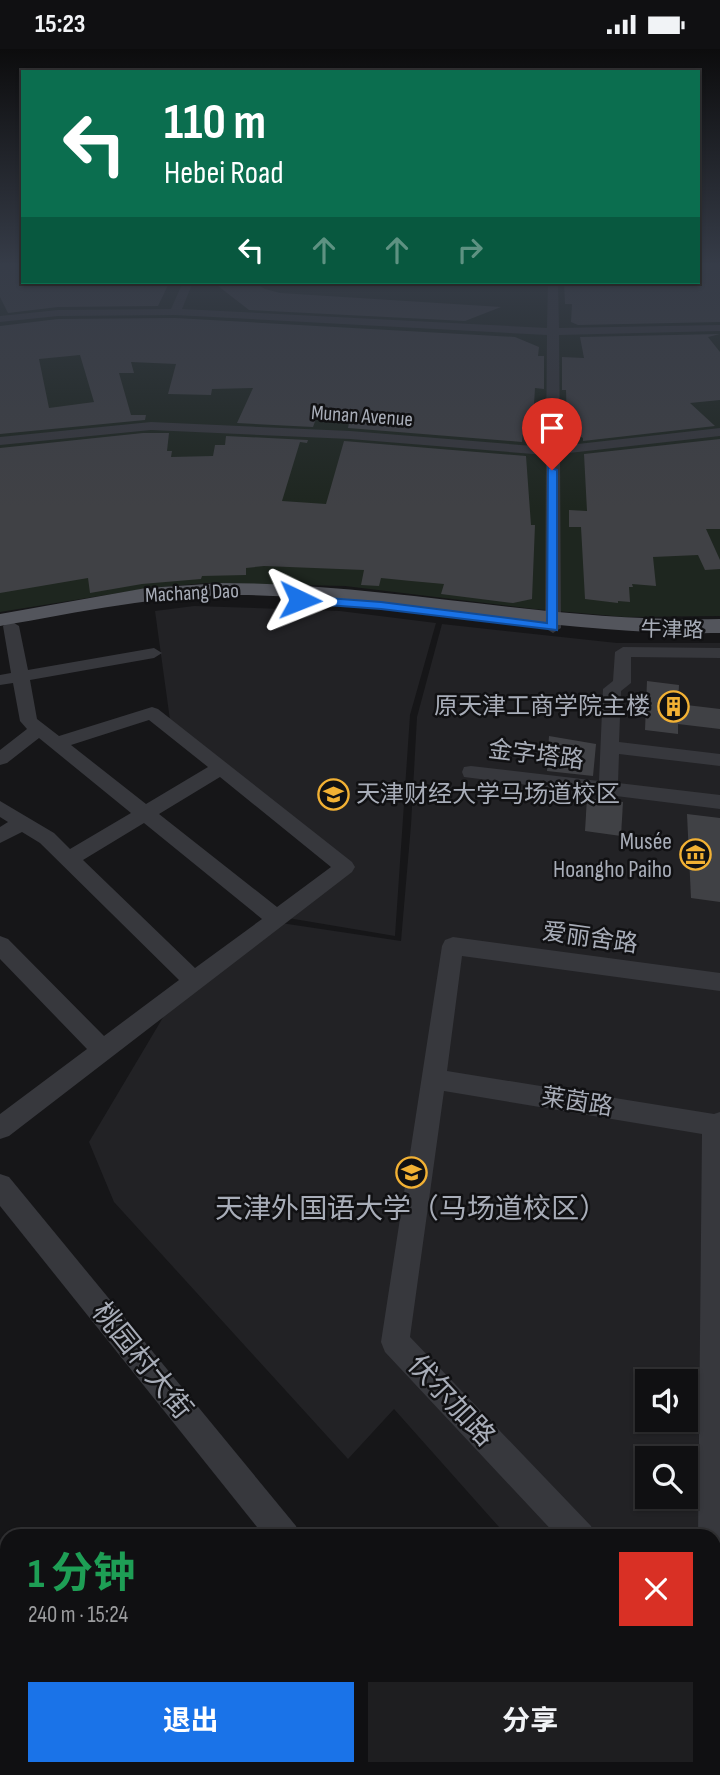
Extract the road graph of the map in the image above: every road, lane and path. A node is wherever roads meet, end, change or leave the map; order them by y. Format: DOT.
graph roads {
  1 [pos="552,347"];
  2 [pos="720,432"];
  3 [pos="0,441"];
  4 [pos="552,450"];
  5 [pos="553,624"];
  6 [pos="4,625"];
  7 [pos="720,625"];
  8 [pos="720,635"];
  9 [pos="154,653"];
  10 [pos="720,653"];
  11 [pos="21,677"];
  12 [pos="0,680"];
  13 [pos="39,729"];
  14 [pos="56,743"];
  15 [pos="609,747"];
  16 [pos="0,759"];
  17 [pos="720,760"];
  18 [pos="221,768"];
  19 [pos="471,772"];
  20 [pos="608,788"];
  21 [pos="720,802"];
  22 [pos="0,808"];
  23 [pos="145,813"];
  24 [pos="23,822"];
  25 [pos="0,836"];
  26 [pos="69,859"];
  27 [pos="277,919"];
  28 [pos="0,945"];
  29 [pos="453,946"];
  30 [pos="193,980"];
  31 [pos="720,982"];
  32 [pos="104,1051"];
  33 [pos="434,1079"];
  34 [pos="717,1124"];
  35 [pos="0,1128"];
  36 [pos="0,1186"];
  37 [pos="279,1529"];
  38 [pos="572,1529"];
  39 [pos="714,1529"];
  1 -- 4 [label="street"];
  2 -- 4 [label="street, Munan Avenue"];
  3 -- 4 [label="street, Munan Avenue"];
  4 -- 5 [label="street"];
  5 -- 6 [label="main road, Machang Dao"];
  5 -- 7 [label="main road, Machang Dao"];
  5 -- 8 [label="main road, Machang Dao"];
  6 -- 11 [label="street"];
  9 -- 11 [label="street"];
  10 -- 15 [label="street, 牛津路"];
  11 -- 12 [label="street"];
  11 -- 13 [label="street"];
  13 -- 14 [label="street"];
  13 -- 16 [label="street"];
  14 -- 18 [label="street"];
  14 -- 23 [label="street"];
  15 -- 17 [label="street"];
  15 -- 20 [label="street"];
  18 -- 23 [label="street"];
  18 -- 27 [label="street"];
  19 -- 20 [label="street, 金字塔路"];
  20 -- 21 [label="street, 金字塔路"];
  22 -- 24 [label="street"];
  23 -- 26 [label="street"];
  23 -- 27 [label="street"];
  24 -- 25 [label="street"];
  24 -- 26 [label="street"];
  26 -- 30 [label="street"];
  27 -- 30 [label="street"];
  28 -- 32 [label="street"];
  29 -- 31 [label="street, 爱丽舍路"];
  29 -- 33 [label="street, 伏尔加路"];
  30 -- 32 [label="street"];
  32 -- 35 [label="street"];
  33 -- 34 [label="street, 莱茵路"];
  33 -- 38 [label="street, 伏尔加路"];
  34 -- 39 [label="street"];
  36 -- 37 [label="street, 桃园村大街"];
}
